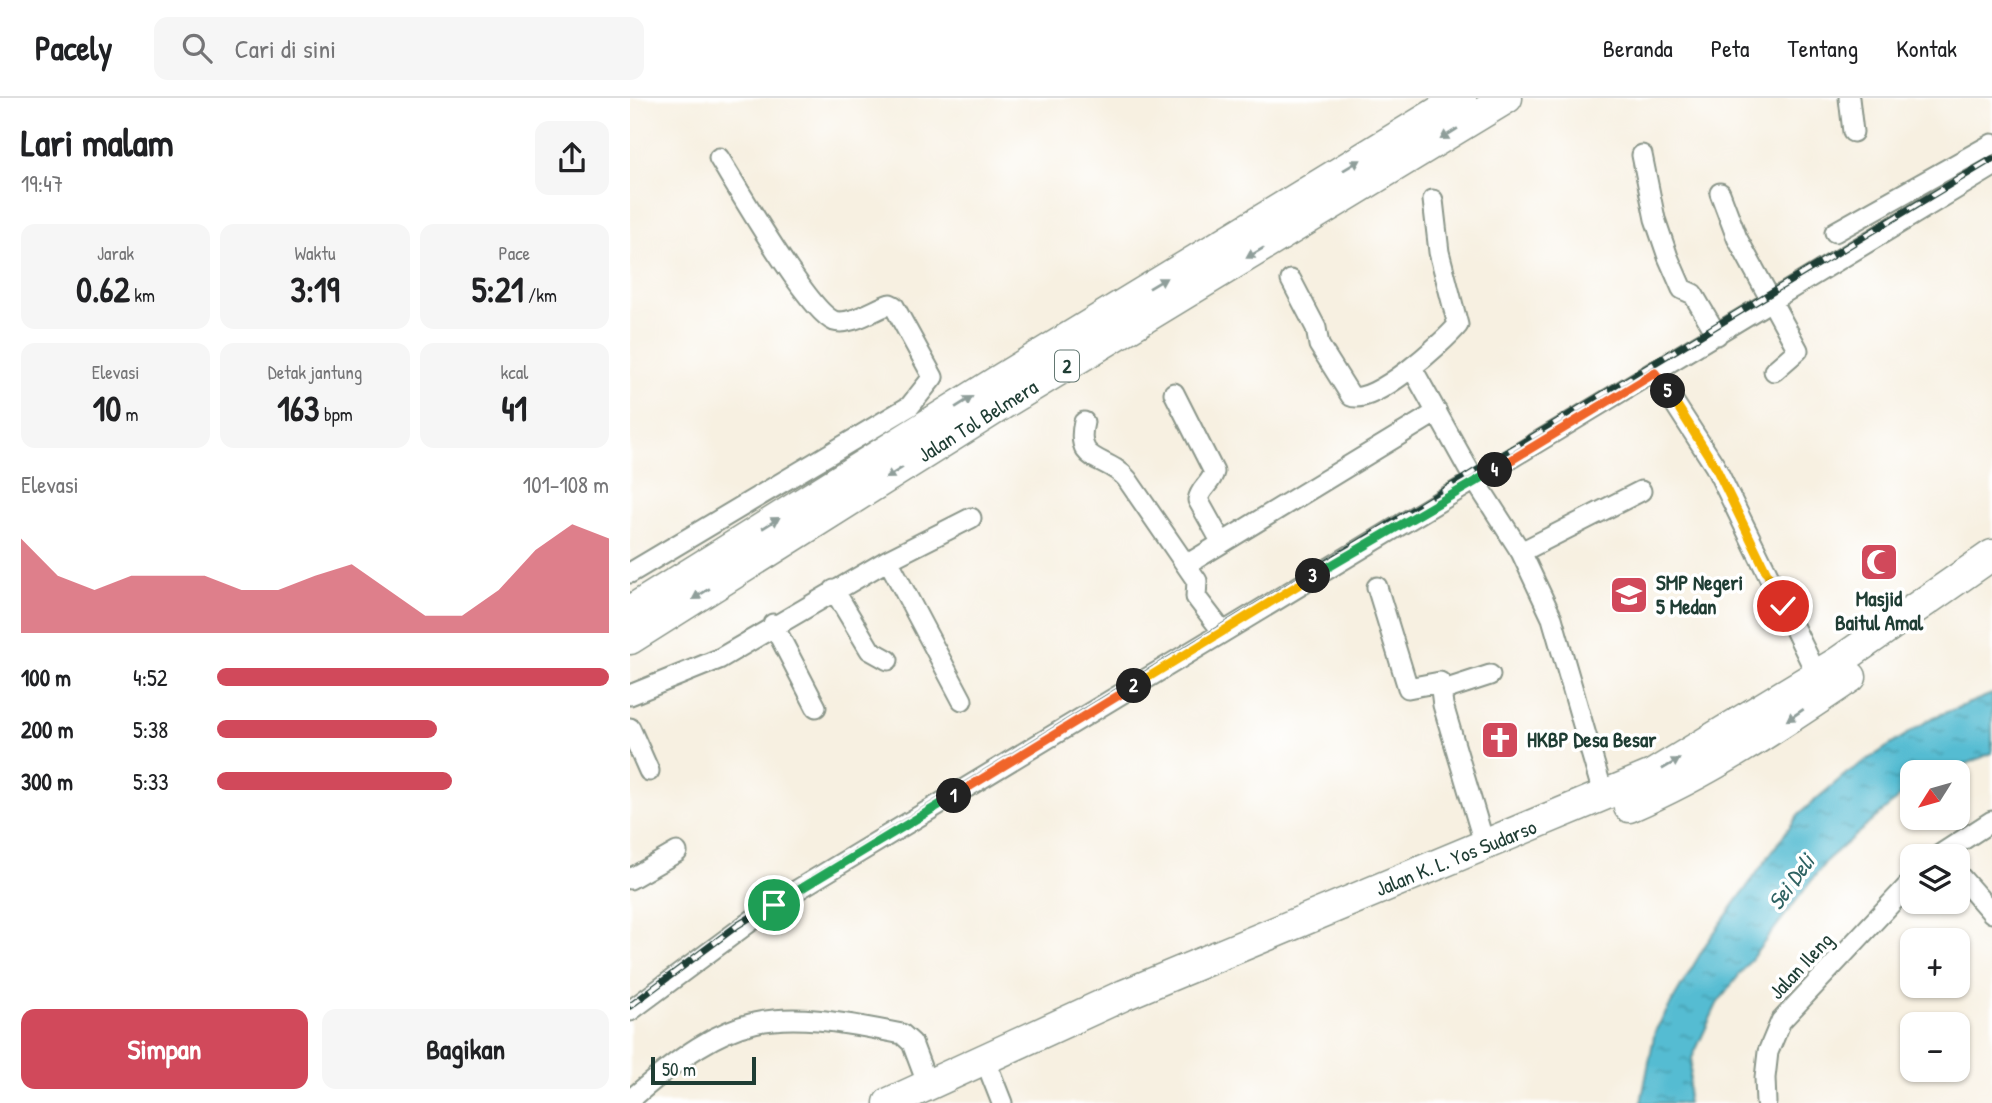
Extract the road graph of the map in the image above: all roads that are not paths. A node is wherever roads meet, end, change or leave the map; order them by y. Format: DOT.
graph roads {
  1 [pos="1461,98"];
  2 [pos="1507,98"];
  3 [pos="1849,98"];
  4 [pos="1853,132"];
  5 [pos="1992,144"];
  6 [pos="1642,155"];
  7 [pos="719,158"];
  8 [pos="1992,167"];
  9 [pos="1720,193"];
  10 [pos="1433,200"];
  11 [pos="1835,232"];
  12 [pos="1291,281"];
  13 [pos="1769,301"];
  14 [pos="1717,335"];
  15 [pos="1412,369"];
  16 [pos="1774,371"];
  17 [pos="1655,373"];
  18 [pos="1174,393"];
  19 [pos="1437,412"];
  20 [pos="1084,422"];
  21 [pos="1475,481"];
  22 [pos="1641,491"];
  23 [pos="971,517"];
  24 [pos="1222,543"];
  25 [pos="1521,552"];
  26 [pos="1992,555"];
  27 [pos="888,560"];
  28 [pos="1186,565"];
  29 [pos="630,573"];
  30 [pos="1992,578"];
  31 [pos="1377,587"];
  32 [pos="834,590"];
  33 [pos="630,611"];
  34 [pos="773,625"];
  35 [pos="1222,631"];
  36 [pos="630,639"];
  37 [pos="888,660"];
  38 [pos="1490,675"];
  39 [pos="1822,684"];
  40 [pos="1441,691"];
  41 [pos="630,695"];
  42 [pos="962,699"];
  43 [pos="816,707"];
  44 [pos="630,728"];
  45 [pos="649,771"];
  46 [pos="1604,797"];
  47 [pos="1992,821"];
  48 [pos="1957,844"];
  49 [pos="1485,846"];
  50 [pos="677,852"];
  51 [pos="630,879"];
  52 [pos="1970,888"];
  53 [pos="1900,894"];
  54 [pos="1992,913"];
  55 [pos="630,1011"];
  56 [pos="990,1075"];
  57 [pos="929,1093"];
  58 [pos="630,1100"];
  59 [pos="889,1103"];
  60 [pos="1002,1103"];
  61 [pos="1766,1103"];
  33 -- 1 [label="highway, Jalan Tol Belmera / 2, one-way"];
  2 -- 36 [label="highway, Jalan Tol Belmera / 2, one-way"];
  3 -- 4 [label="street"];
  5 -- 11 [label="street"];
  6 -- 14 [label="street"];
  7 -- 29 [label="street"];
  8 -- 13 [label="street"];
  9 -- 13 [label="street"];
  10 -- 15 [label="street"];
  12 -- 15 [label="street"];
  13 -- 14 [label="street"];
  13 -- 16 [label="street"];
  14 -- 17 [label="street"];
  15 -- 19 [label="street"];
  17 -- 21 [label="street"];
  17 -- 39 [label="street"];
  18 -- 24 [label="street"];
  19 -- 21 [label="street"];
  19 -- 24 [label="street"];
  20 -- 28 [label="street"];
  21 -- 25 [label="street"];
  21 -- 35 [label="street"];
  22 -- 25 [label="street"];
  23 -- 27 [label="street"];
  24 -- 28 [label="street"];
  25 -- 46 [label="street"];
  26 -- 39 [label="highway, Jalan K. L. Yos Sudarso"];
  27 -- 32 [label="street"];
  27 -- 42 [label="street"];
  28 -- 35 [label="street"];
  30 -- 39 [label="highway, Jalan K. L. Yos Sudarso"];
  31 -- 40 [label="street"];
  32 -- 34 [label="street"];
  32 -- 37 [label="street"];
  34 -- 41 [label="street"];
  34 -- 43 [label="street"];
  35 -- 55 [label="street"];
  38 -- 40 [label="street"];
  46 -- 39 [label="highway, Jalan K. L. Yos Sudarso, one-way"];
  39 -- 56 [label="highway, Jalan K. L. Yos Sudarso, one-way"];
  40 -- 49 [label="street"];
  44 -- 45 [label="street"];
  46 -- 49 [label="highway, Jalan K. L. Yos Sudarso"];
  47 -- 48 [label="street"];
  49 -- 57 [label="highway, Jalan K. L. Yos Sudarso"];
  50 -- 51 [label="street"];
  52 -- 54 [label="street"];
  53 -- 61 [label="street, Jalan Ileng"];
  56 -- 57 [label="highway, Jalan K. L. Yos Sudarso"];
  56 -- 60 [label="street"];
  57 -- 58 [label="street"];
  57 -- 59 [label="highway, Jalan K. L. Yos Sudarso"];
}
